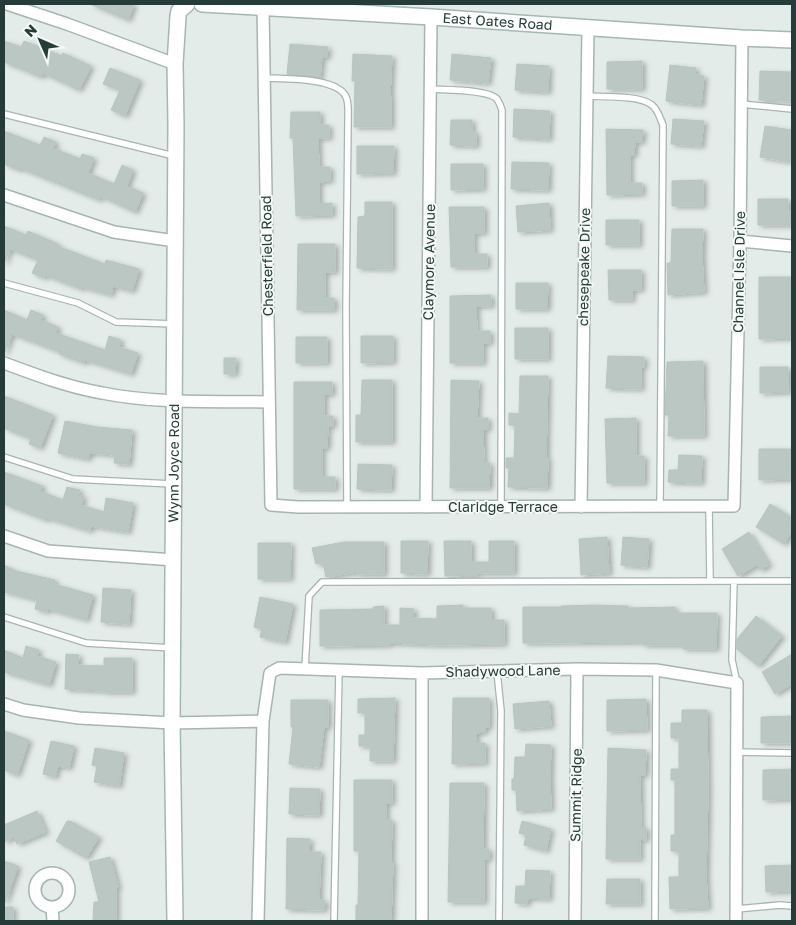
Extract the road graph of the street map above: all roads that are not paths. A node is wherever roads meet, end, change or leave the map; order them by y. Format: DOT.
graph roads {
  1 [pos="7,4"];
  2 [pos="202,4"];
  3 [pos="185,6"];
  4 [pos="263,6"];
  5 [pos="431,17"];
  6 [pos="588,28"];
  7 [pos="742,38"];
  8 [pos="792,40"];
  9 [pos="175,64"];
  10 [pos="264,78"];
  11 [pos="430,89"];
  12 [pos="587,96"];
  13 [pos="741,104"];
  14 [pos="792,109"];
  15 [pos="4,114"];
  16 [pos="176,156"];
  17 [pos="4,195"];
  18 [pos="740,240"];
  19 [pos="175,241"];
  20 [pos="792,246"];
  21 [pos="4,283"];
  22 [pos="174,324"];
  23 [pos="4,363"];
  24 [pos="174,401"];
  25 [pos="269,402"];
  26 [pos="4,457"];
  27 [pos="174,484"];
  28 [pos="271,505"];
  29 [pos="734,506"];
  30 [pos="347,507"];
  31 [pos="426,507"];
  32 [pos="501,507"];
  33 [pos="581,507"];
  34 [pos="660,507"];
  35 [pos="708,507"];
  36 [pos="4,536"];
  37 [pos="174,560"];
  38 [pos="734,581"];
  39 [pos="792,581"];
  40 [pos="710,582"];
  41 [pos="4,617"];
  42 [pos="173,648"];
  43 [pos="306,669"];
  44 [pos="577,669"];
  45 [pos="339,670"];
  46 [pos="656,670"];
  47 [pos="498,671"];
  48 [pos="422,673"];
  49 [pos="737,683"];
  50 [pos="4,704"];
  51 [pos="263,721"];
  52 [pos="172,723"];
  53 [pos="736,752"];
  54 [pos="792,753"];
  55 [pos="792,906"];
  56 [pos="52,907"];
  57 [pos="736,909"];
  58 [pos="53,921"];
  59 [pos="175,921"];
  60 [pos="258,921"];
  61 [pos="334,921"];
  62 [pos="422,921"];
  63 [pos="499,921"];
  64 [pos="574,921"];
  65 [pos="655,921"];
  66 [pos="736,921"];
  1 -- 9 [label="street"];
  2 -- 4 [label="street, East Oates Road"];
  3 -- 9 [label="street, Wynn Joyce Road"];
  4 -- 5 [label="street, East Oates Road"];
  4 -- 10 [label="street, Chesterfield Road"];
  5 -- 6 [label="street, East Oates Road"];
  5 -- 11 [label="street, Claymore Avenue"];
  6 -- 7 [label="street, East Oates Road"];
  6 -- 12 [label="street, chesepeake Drive"];
  7 -- 8 [label="street, East Oates Road"];
  7 -- 13 [label="street, Channel Isle Drive"];
  9 -- 16 [label="street, Wynn Joyce Road"];
  10 -- 25 [label="street, Chesterfield Road"];
  10 -- 30 [label="lane"];
  11 -- 31 [label="street, Claymore Avenue"];
  11 -- 32 [label="lane"];
  12 -- 33 [label="street, chesepeake Drive"];
  12 -- 34 [label="lane"];
  13 -- 14 [label="lane"];
  13 -- 18 [label="street, Channel Isle Drive"];
  15 -- 16 [label="lane"];
  16 -- 19 [label="street, Wynn Joyce Road"];
  17 -- 19 [label="street"];
  18 -- 20 [label="street"];
  18 -- 29 [label="street, Channel Isle Drive"];
  19 -- 22 [label="street, Wynn Joyce Road"];
  21 -- 22 [label="lane"];
  22 -- 24 [label="street, Wynn Joyce Road"];
  23 -- 24 [label="street"];
  24 -- 25 [label="street"];
  24 -- 27 [label="street, Wynn Joyce Road"];
  25 -- 28 [label="street, Chesterfield Road"];
  26 -- 27 [label="lane"];
  27 -- 37 [label="street, Wynn Joyce Road"];
  28 -- 30 [label="street, Claridge Terrace"];
  29 -- 35 [label="street, Claridge Terrace"];
  30 -- 31 [label="street, Claridge Terrace"];
  31 -- 32 [label="street, Claridge Terrace"];
  32 -- 33 [label="street, Claridge Terrace"];
  33 -- 34 [label="street, Claridge Terrace"];
  34 -- 35 [label="street, Claridge Terrace"];
  35 -- 40 [label="lane"];
  36 -- 37 [label="street"];
  37 -- 42 [label="street, Wynn Joyce Road"];
  38 -- 39 [label="lane"];
  38 -- 40 [label="lane"];
  38 -- 49 [label="lane"];
  40 -- 43 [label="lane"];
  41 -- 42 [label="lane"];
  42 -- 52 [label="street, Wynn Joyce Road"];
  43 -- 45 [label="street, Shadywood Lane"];
  43 -- 51 [label="street, Shadywood Lane"];
  44 -- 46 [label="street, Shadywood Lane"];
  44 -- 47 [label="street, Shadywood Lane"];
  44 -- 64 [label="street, Summit Ridge"];
  45 -- 48 [label="street, Shadywood Lane"];
  45 -- 61 [label="lane"];
  46 -- 49 [label="street, Shadywood Lane"];
  46 -- 65 [label="lane"];
  47 -- 48 [label="street, Shadywood Lane"];
  47 -- 63 [label="lane"];
  48 -- 62 [label="street"];
  49 -- 53 [label="street"];
  50 -- 52 [label="street"];
  51 -- 52 [label="street"];
  51 -- 60 [label="street"];
  52 -- 59 [label="street, Wynn Joyce Road"];
  53 -- 54 [label="lane"];
  53 -- 57 [label="street"];
  55 -- 57 [label="lane"];
  56 -- 58 [label="street"];
  57 -- 66 [label="street"];
}
